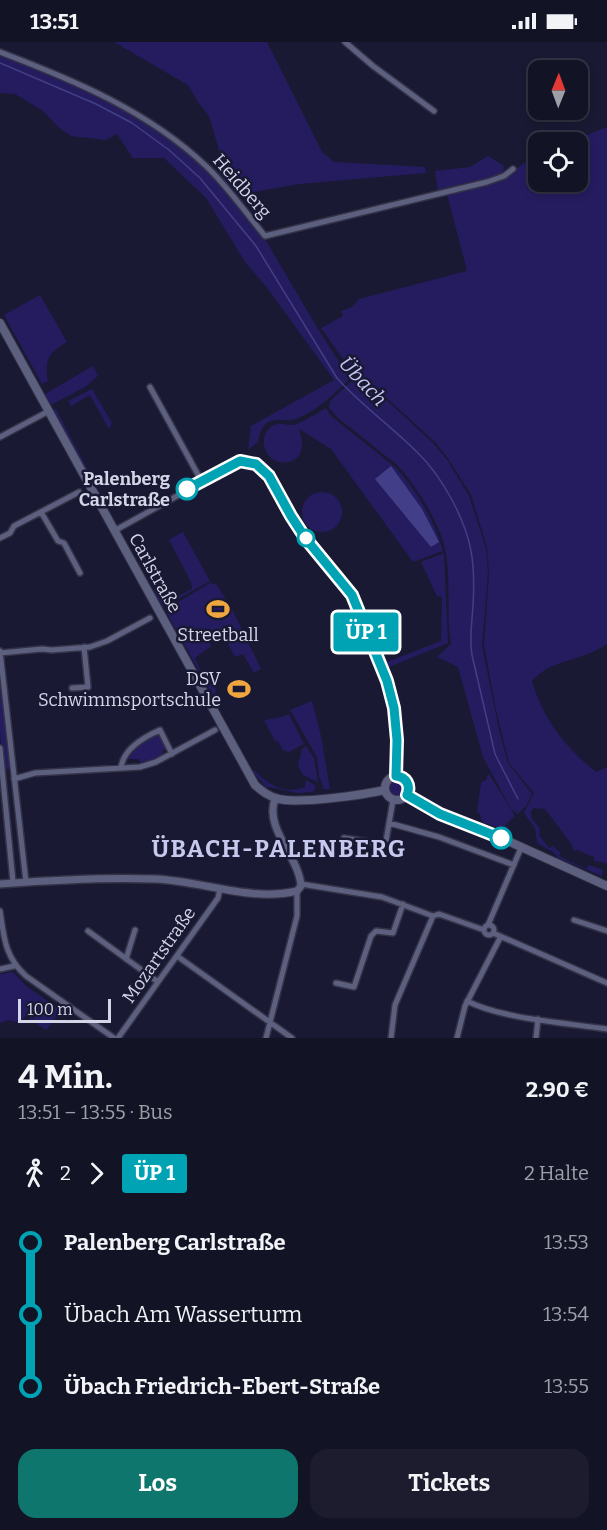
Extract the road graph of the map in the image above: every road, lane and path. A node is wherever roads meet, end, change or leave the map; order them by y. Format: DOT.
graph roads {
  1 [pos="345,42"];
  2 [pos="0,52"];
  3 [pos="434,111"];
  4 [pos="513,169"];
  5 [pos="0,323"];
  6 [pos="150,387"];
  7 [pos="49,411"];
  8 [pos="0,437"];
  9 [pos="202,482"];
  10 [pos="79,492"];
  11 [pos="41,512"];
  12 [pos="114,531"];
  13 [pos="0,538"];
  14 [pos="81,573"];
  15 [pos="150,618"];
  16 [pos="84,647"];
  17 [pos="0,652"];
  18 [pos="72,688"];
  19 [pos="214,730"];
  20 [pos="0,748"];
  21 [pos="172,754"];
  22 [pos="121,768"];
  23 [pos="396,776"];
  24 [pos="15,782"];
  25 [pos="2,786"];
  26 [pos="385,790"];
  27 [pos="407,795"];
  28 [pos="275,799"];
  29 [pos="393,800"];
  30 [pos="390,823"];
  31 [pos="344,838"];
  32 [pos="521,848"];
  33 [pos="514,865"];
  34 [pos="13,882"];
  35 [pos="26,882"];
  36 [pos="0,884"];
  37 [pos="607,886"];
  38 [pos="299,887"];
  39 [pos="220,889"];
  40 [pos="403,904"];
  41 [pos="0,911"];
  42 [pos="433,916"];
  43 [pos="574,920"];
  44 [pos="486,927"];
  45 [pos="135,930"];
  46 [pos="88,931"];
  47 [pos="607,931"];
  48 [pos="500,938"];
  49 [pos="177,956"];
  50 [pos="126,959"];
  51 [pos="14,966"];
  52 [pos="0,969"];
  53 [pos="158,982"];
  54 [pos="336,983"];
  55 [pos="607,983"];
  56 [pos="467,1001"];
  57 [pos="538,1019"];
  58 [pos="270,1022"];
  59 [pos="607,1029"];
  60 [pos="114,1038"];
  61 [pos="118,1038"];
  62 [pos="266,1038"];
  63 [pos="292,1038"];
  64 [pos="391,1038"];
  65 [pos="457,1038"];
  66 [pos="536,1038"];
  1 -- 3 [label="street"];
  2 -- 4 [label="street, Heidberg"];
  5 -- 7 [label="main road, Carlstraße"];
  6 -- 9 [label="street"];
  7 -- 8 [label="street"];
  7 -- 12 [label="main road, Carlstraße"];
  9 -- 12 [label="street"];
  9 -- 23 [label="street"];
  10 -- 11 [label="street"];
  11 -- 13 [label="street"];
  11 -- 14 [label="street"];
  12 -- 28 [label="main road, Carlstraße"];
  15 -- 16 [label="street"];
  16 -- 17 [label="street"];
  16 -- 18 [label="street"];
  17 -- 24 [label="street"];
  19 -- 21 [label="street"];
  20 -- 25 [label="street"];
  21 -- 22 [label="street"];
  21 -- 22 [label="street"];
  22 -- 24 [label="street"];
  23 -- 26 [label="main road"];
  23 -- 27 [label="main road"];
  24 -- 25 [label="street"];
  24 -- 35 [label="street"];
  25 -- 34 [label="street"];
  26 -- 28 [label="main road"];
  26 -- 29 [label="main road"];
  27 -- 29 [label="main road"];
  27 -- 32 [label="main road"];
  28 -- 38 [label="street"];
  29 -- 30 [label="street"];
  30 -- 31 [label="street"];
  30 -- 33 [label="street"];
  32 -- 33 [label="street"];
  32 -- 37 [label="main road"];
  33 -- 44 [label="street"];
  34 -- 35 [label="street"];
  34 -- 36 [label="street"];
  35 -- 39 [label="street"];
  38 -- 39 [label="street"];
  38 -- 40 [label="street"];
  38 -- 58 [label="street"];
  39 -- 49 [label="street, Mozartstraße"];
  40 -- 42 [label="street"];
  40 -- 54 [label="street"];
  41 -- 51 [label="street"];
  42 -- 44 [label="street"];
  42 -- 64 [label="street"];
  43 -- 47 [label="street"];
  44 -- 48 [label="street"];
  45 -- 50 [label="street"];
  46 -- 50 [label="street"];
  48 -- 55 [label="street"];
  48 -- 56 [label="street"];
  49 -- 53 [label="street, Mozartstraße"];
  49 -- 58 [label="street"];
  50 -- 53 [label="street"];
  51 -- 52 [label="street"];
  51 -- 60 [label="street"];
  53 -- 61 [label="street, Mozartstraße"];
  56 -- 57 [label="street"];
  56 -- 65 [label="street"];
  57 -- 59 [label="street"];
  57 -- 66 [label="street"];
  58 -- 62 [label="street"];
  58 -- 63 [label="street"];
}
